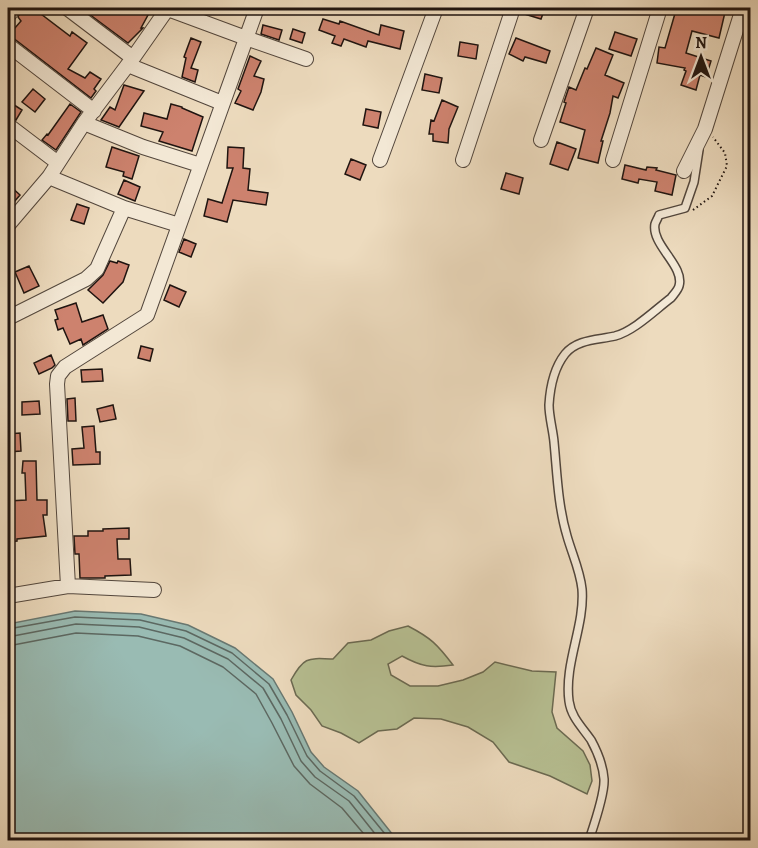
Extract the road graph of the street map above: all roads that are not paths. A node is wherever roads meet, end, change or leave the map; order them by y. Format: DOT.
graph roads {
  1 [pos="14,8"];
  2 [pos="67,8"];
  3 [pos="167,8"];
  4 [pos="257,8"];
  5 [pos="435,8"];
  6 [pos="513,8"];
  7 [pos="587,8"];
  8 [pos="660,8"];
  9 [pos="743,8"];
  10 [pos="8,16"];
  11 [pos="246,38"];
  12 [pos="8,45"];
  13 [pos="306,59"];
  14 [pos="130,62"];
  15 [pos="222,103"];
  16 [pos="94,111"];
  17 [pos="84,123"];
  18 [pos="8,125"];
  19 [pos="541,140"];
  20 [pos="699,142"];
  21 [pos="380,160"];
  22 [pos="464,160"];
  23 [pos="613,160"];
  24 [pos="58,164"];
  25 [pos="200,165"];
  26 [pos="684,171"];
  27 [pos="49,177"];
  28 [pos="124,208"];
  29 [pos="8,225"];
  30 [pos="179,225"];
  31 [pos="8,318"];
  32 [pos="68,586"];
  33 [pos="8,588"];
  34 [pos="154,590"];
  35 [pos="8,596"];
  36 [pos="588,840"];
  1 -- 10 [label="street"];
  2 -- 14 [label="street"];
  3 -- 11 [label="street"];
  3 -- 14 [label="street"];
  4 -- 11 [label="street"];
  5 -- 21 [label="street"];
  6 -- 22 [label="street"];
  7 -- 19 [label="street"];
  8 -- 23 [label="street"];
  9 -- 20 [label="street"];
  11 -- 13 [label="street"];
  11 -- 15 [label="street"];
  12 -- 16 [label="street"];
  14 -- 15 [label="street"];
  14 -- 16 [label="street"];
  15 -- 25 [label="street"];
  16 -- 17 [label="street"];
  17 -- 24 [label="street"];
  17 -- 25 [label="street"];
  18 -- 24 [label="street"];
  20 -- 26 [label="street"];
  20 -- 36 [label="lane"];
  24 -- 27 [label="street"];
  25 -- 30 [label="street"];
  27 -- 28 [label="street"];
  27 -- 29 [label="street"];
  28 -- 30 [label="street"];
  28 -- 31 [label="street"];
  30 -- 32 [label="street"];
  32 -- 34 [label="street"];
  32 -- 35 [label="street"];
  33 -- 35 [label="street"];
}
